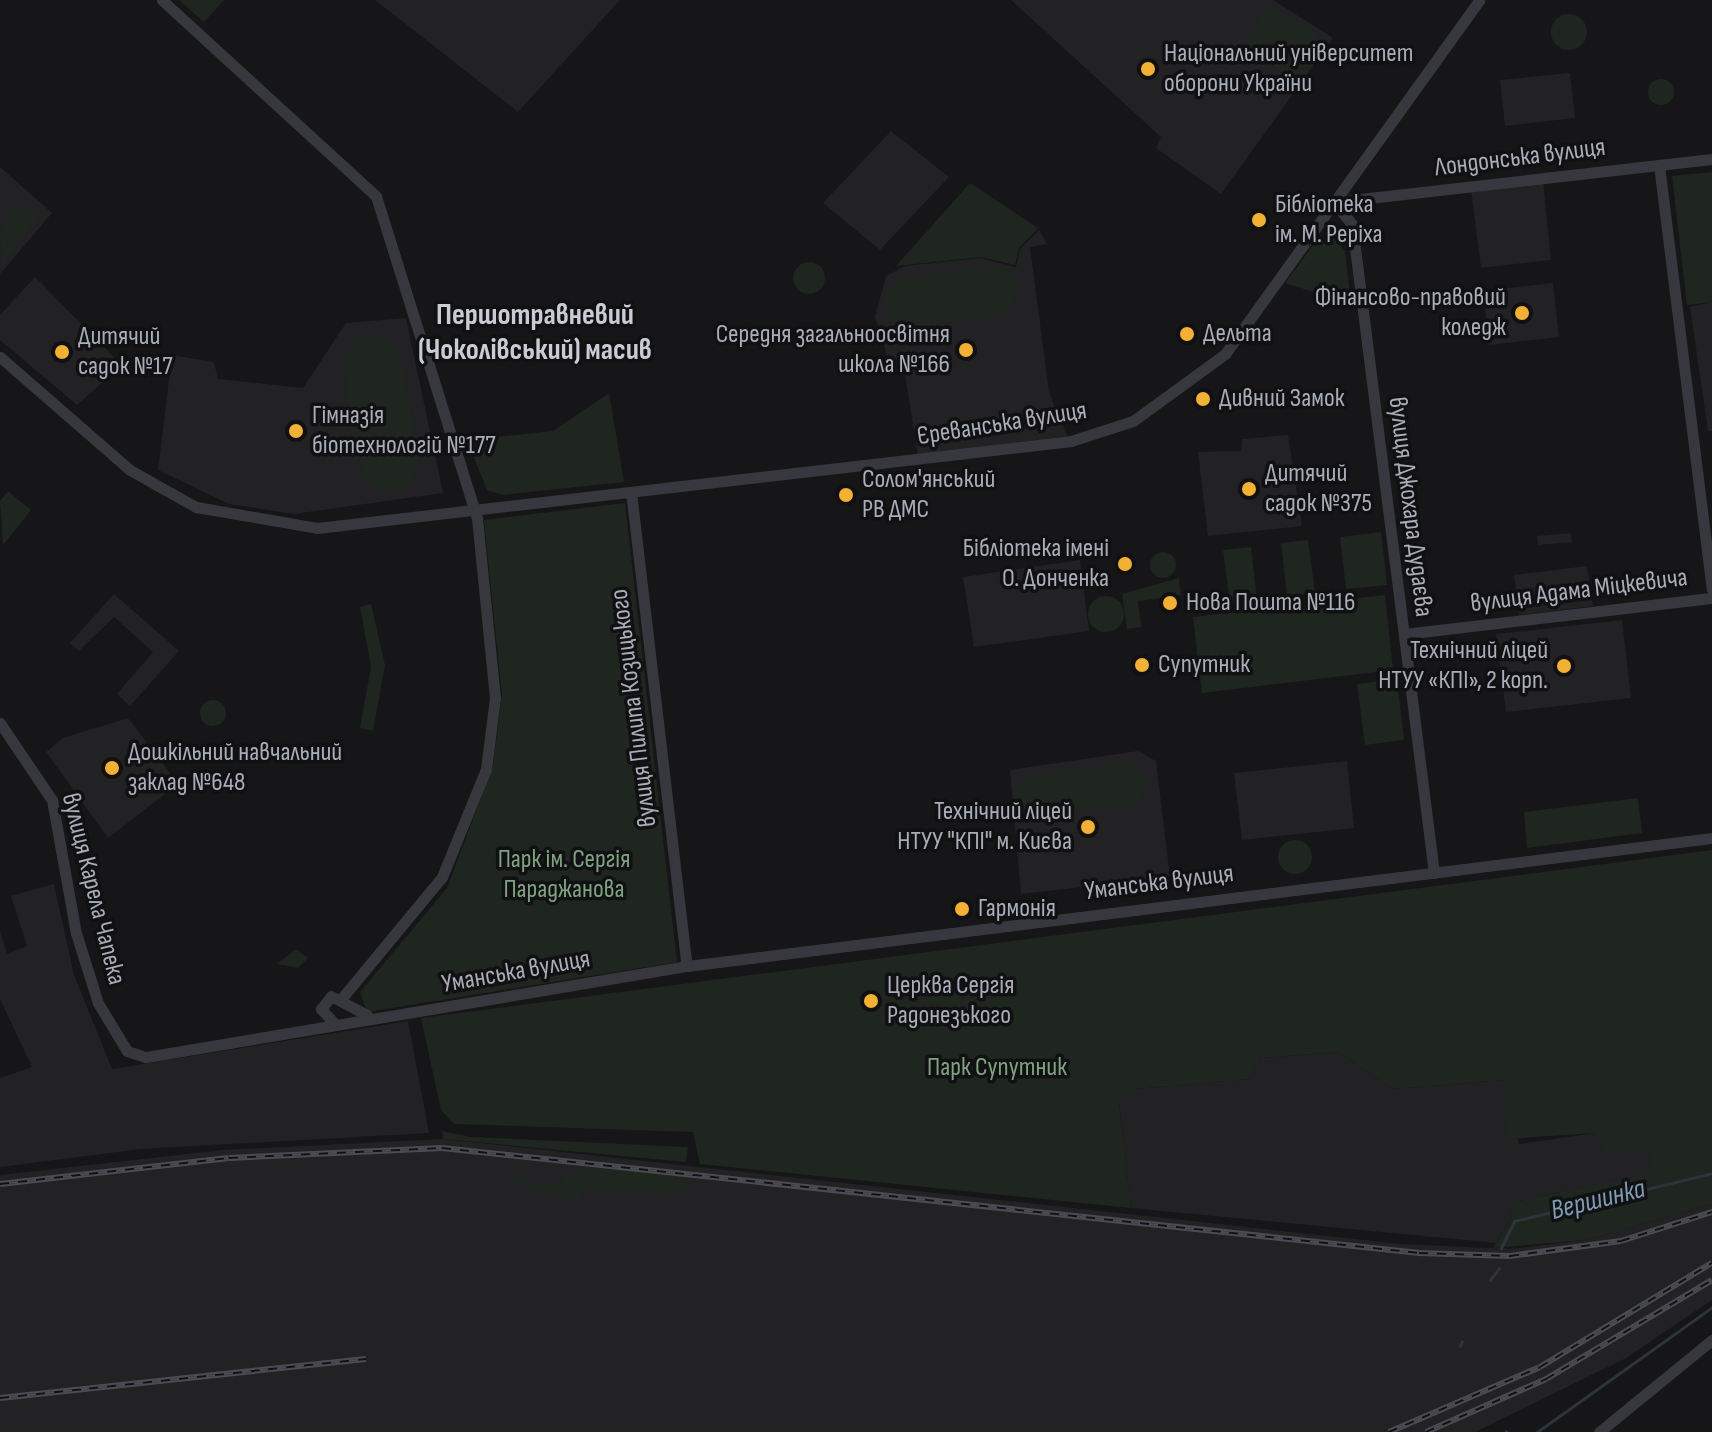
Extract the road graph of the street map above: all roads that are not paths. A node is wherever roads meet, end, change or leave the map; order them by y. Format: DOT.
graph roads {
  1 [pos="162,0"];
  2 [pos="1479,0"];
  3 [pos="1712,159"];
  4 [pos="1659,165"];
  5 [pos="1334,202"];
  6 [pos="0,357"];
  7 [pos="631,492"];
  8 [pos="474,510"];
  9 [pos="1712,589"];
  10 [pos="1712,598"];
  11 [pos="1404,634"];
  12 [pos="0,723"];
  13 [pos="1712,838"];
  14 [pos="1434,873"];
  15 [pos="687,966"];
  16 [pos="344,1001"];
  17 [pos="321,1009"];
  18 [pos="376,1017"];
  19 [pos="334,1023"];
  20 [pos="303,1026"];
  21 [pos="146,1057"];
  22 [pos="1712,1340"];
  23 [pos="1599,1432"];
  1 -- 8 [label="street"];
  2 -- 5 [label="street, Єреванська вулиця"];
  3 -- 4 [label="street, Лондонська вулиця"];
  4 -- 5 [label="street, Лондонська вулиця"];
  4 -- 9 [label="street"];
  5 -- 7 [label="street, Єреванська вулиця"];
  5 -- 11 [label="street, вулиця Джохара Дудаєва"];
  6 -- 8 [label="street, Єреванська вулиця"];
  7 -- 8 [label="street, Єреванська вулиця"];
  7 -- 15 [label="street, вулиця Пилипа Козицького"];
  8 -- 16 [label="street"];
  10 -- 11 [label="street, вулиця Адама Міцкевича"];
  11 -- 14 [label="street, вулиця Джохара Дудаєва"];
  12 -- 21 [label="street, вулиця Карела Чапека"];
  13 -- 14 [label="street, Уманська вулиця"];
  14 -- 15 [label="street, Уманська вулиця"];
  15 -- 18 [label="street, Уманська вулиця"];
  16 -- 17 [label="street"];
  16 -- 18 [label="street"];
  16 -- 19 [label="street"];
  17 -- 19 [label="street"];
  17 -- 20 [label="street"];
  18 -- 19 [label="street, Уманська вулиця"];
  19 -- 20 [label="street, Уманська вулиця"];
  20 -- 21 [label="street, Уманська вулиця"];
  22 -- 23 [label="street"];
}
